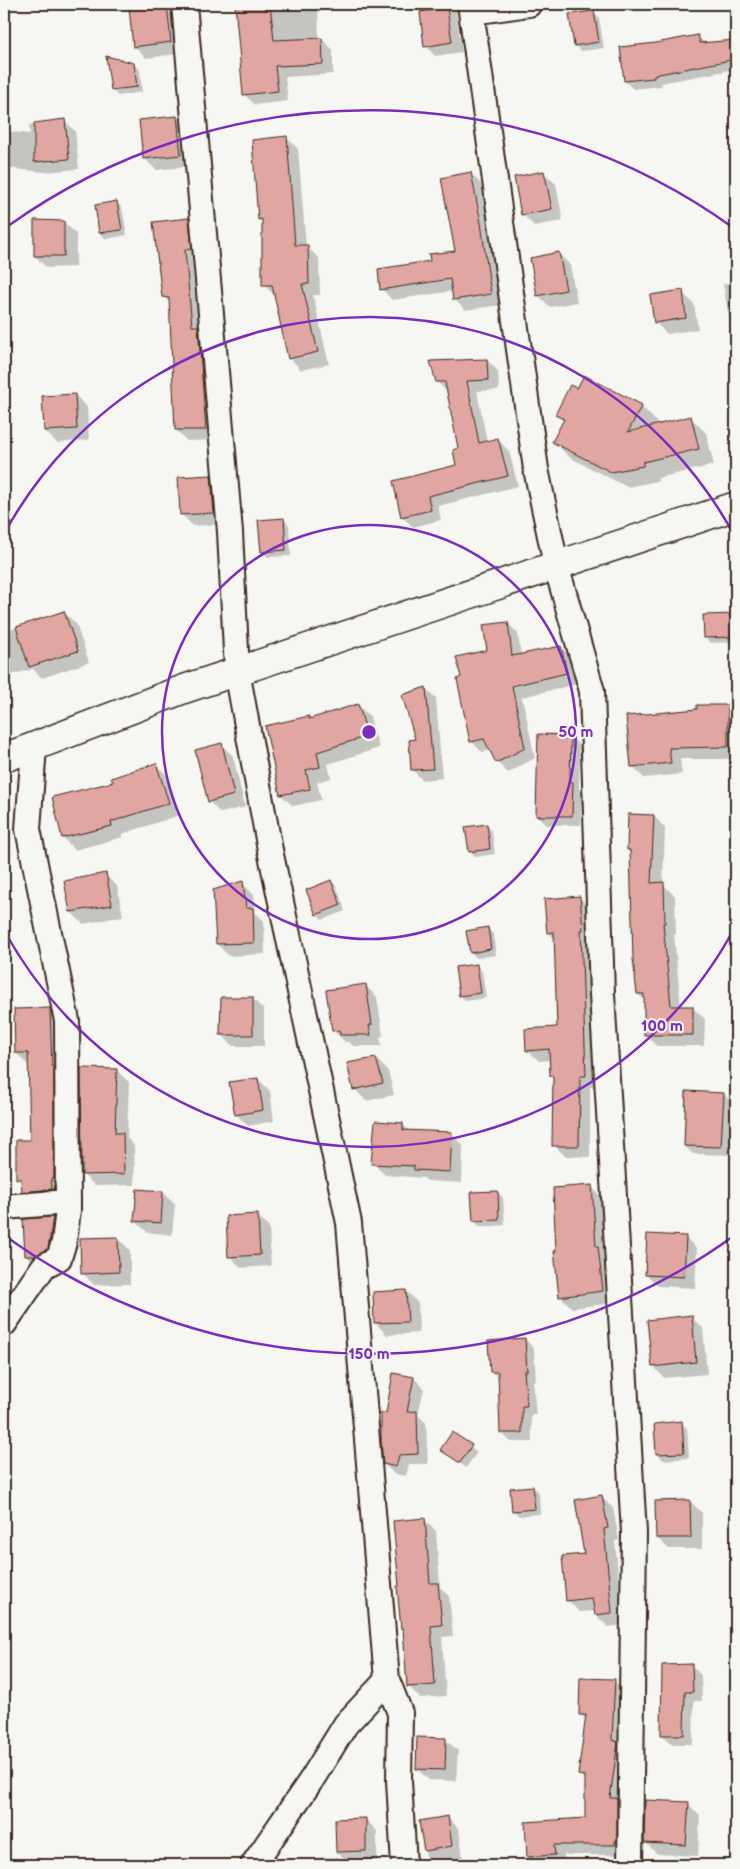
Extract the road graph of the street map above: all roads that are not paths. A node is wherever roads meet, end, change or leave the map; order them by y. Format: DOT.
graph roads {
  1 [pos="184,4"];
  2 [pos="529,4"];
  3 [pos="471,8"];
  4 [pos="736,506"];
  5 [pos="556,565"];
  6 [pos="237,671"];
  7 [pos="34,747"];
  8 [pos="4,758"];
  9 [pos="68,1202"];
  10 [pos="4,1207"];
  11 [pos="4,1324"];
  12 [pos="387,1680"];
  13 [pos="254,1865"];
  14 [pos="404,1865"];
  15 [pos="630,1865"];
  1 -- 6 [label="street"];
  2 -- 3 [label="street"];
  3 -- 5 [label="street"];
  4 -- 5 [label="main road"];
  5 -- 6 [label="main road"];
  5 -- 15 [label="street"];
  6 -- 7 [label="main road"];
  6 -- 12 [label="street"];
  7 -- 8 [label="main road"];
  7 -- 9 [label="street"];
  9 -- 10 [label="street"];
  9 -- 11 [label="street"];
  12 -- 13 [label="street"];
  12 -- 14 [label="street"];
}
